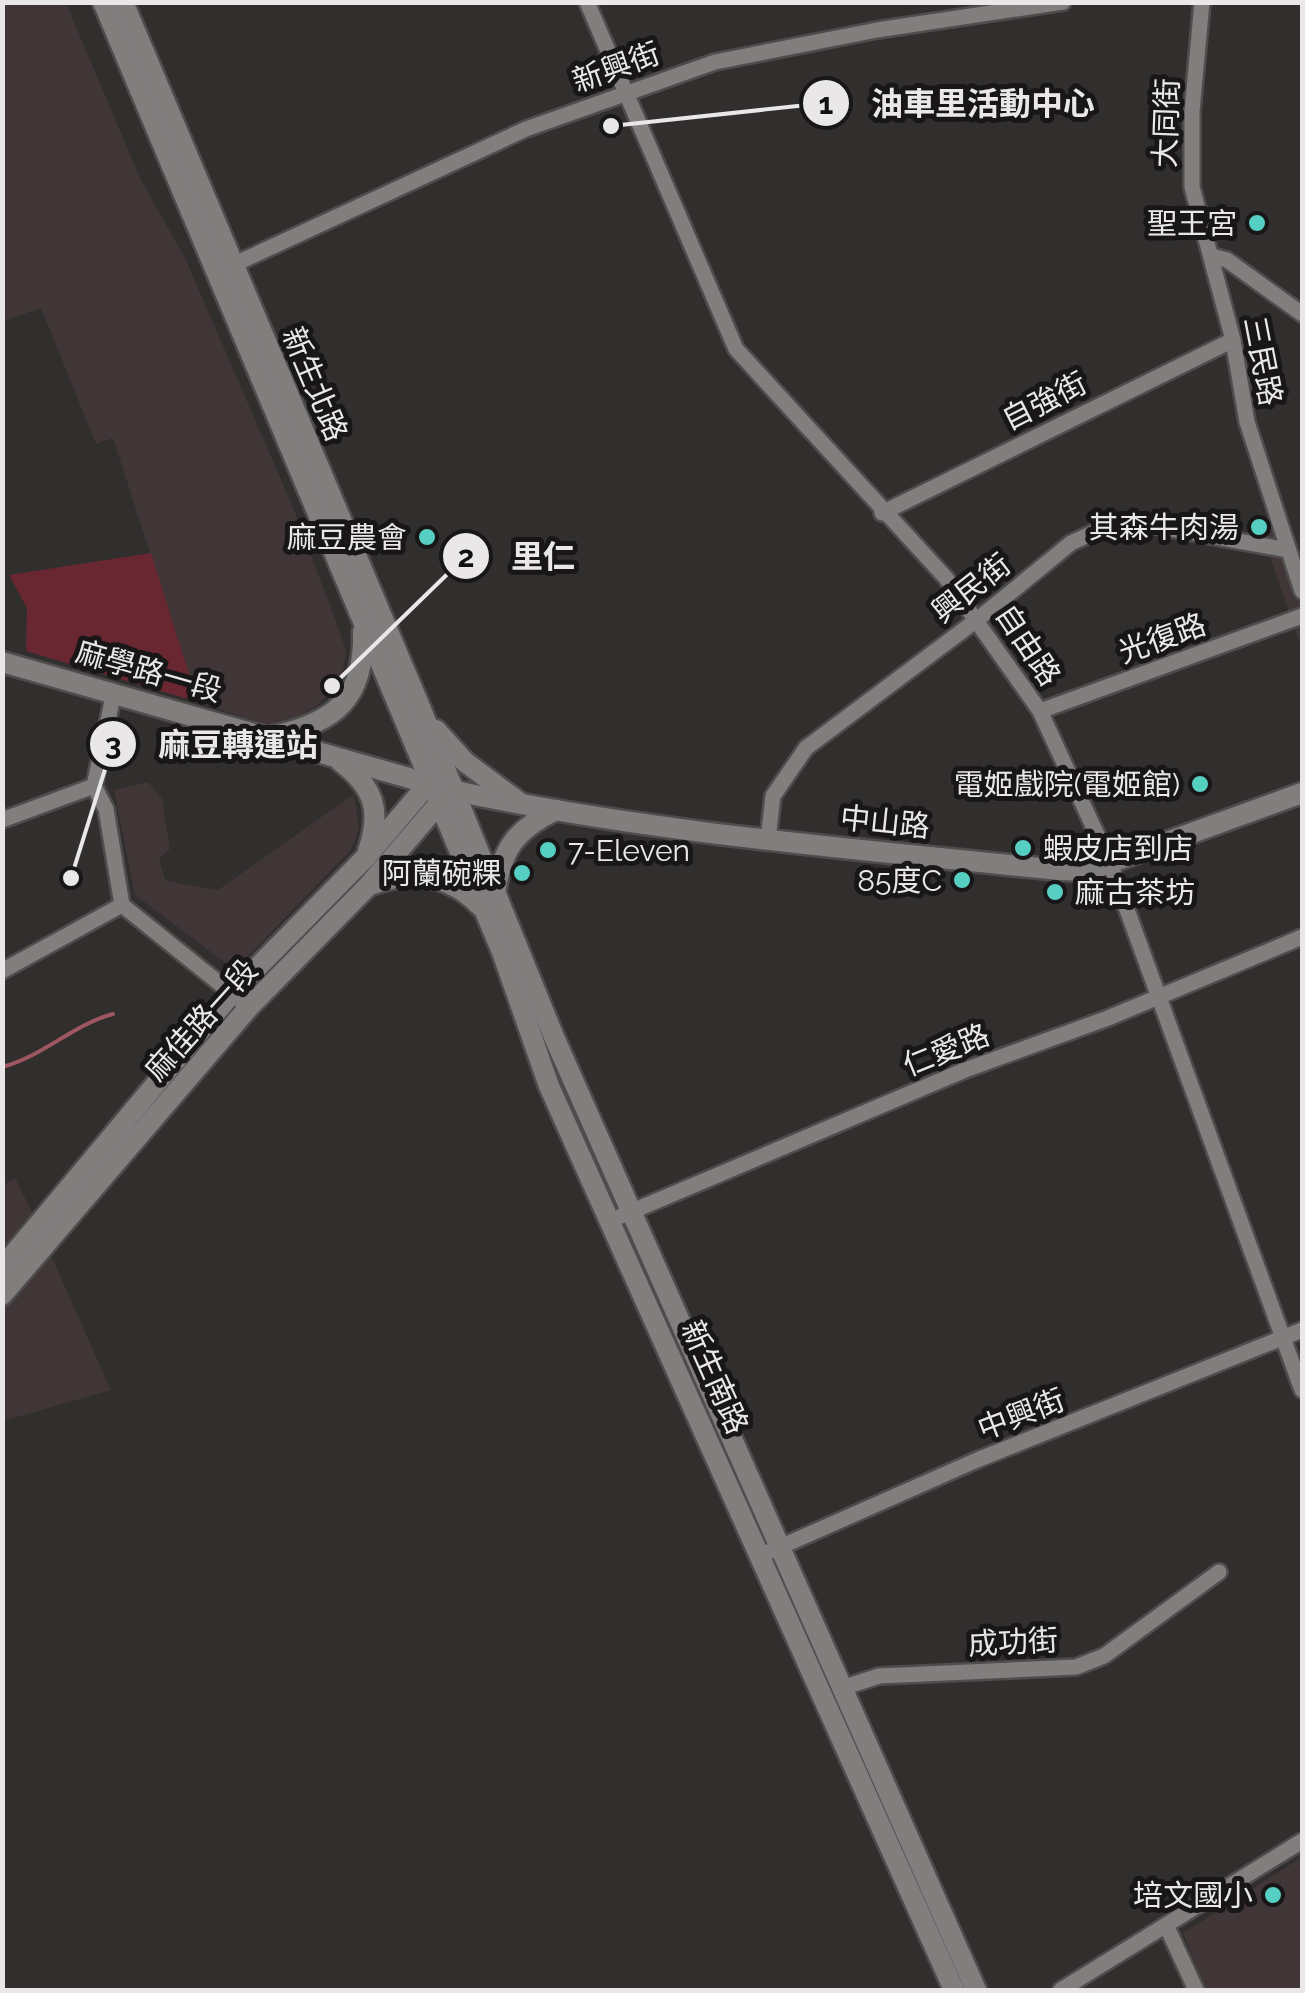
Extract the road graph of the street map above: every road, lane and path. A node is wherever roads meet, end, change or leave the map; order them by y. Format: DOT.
graph roads {
  1 [pos="103,2"];
  2 [pos="123,2"];
  3 [pos="587,2"];
  4 [pos="1062,2"];
  5 [pos="1202,2"];
  6 [pos="625,92"];
  7 [pos="1212,256"];
  8 [pos="224,269"];
  9 [pos="1302,314"];
  10 [pos="1232,340"];
  11 [pos="882,514"];
  12 [pos="1288,550"];
  13 [pos="1302,591"];
  14 [pos="1302,616"];
  15 [pos="978,619"];
  16 [pos="363,620"];
  17 [pos="2,662"];
  18 [pos="114,692"];
  19 [pos="420,707"];
  20 [pos="1040,711"];
  21 [pos="271,737"];
  22 [pos="334,756"];
  23 [pos="429,784"];
  24 [pos="94,786"];
  25 [pos="1302,793"];
  26 [pos="445,797"];
  27 [pos="525,806"];
  28 [pos="556,810"];
  29 [pos="2,820"];
  30 [pos="768,839"];
  31 [pos="366,857"];
  32 [pos="1110,863"];
  33 [pos="368,886"];
  34 [pos="489,903"];
  35 [pos="122,905"];
  36 [pos="1302,937"];
  37 [pos="2,971"];
  38 [pos="232,993"];
  39 [pos="1160,995"];
  40 [pos="249,1007"];
  41 [pos="621,1216"];
  42 [pos="2,1268"];
  43 [pos="2,1295"];
  44 [pos="1302,1330"];
  45 [pos="1284,1338"];
  46 [pos="1302,1390"];
  47 [pos="771,1551"];
  48 [pos="1219,1572"];
  49 [pos="842,1688"];
  50 [pos="1302,1841"];
  51 [pos="1166,1925"];
  52 [pos="954,1990"];
  53 [pos="976,1990"];
  54 [pos="1061,1990"];
  55 [pos="1196,1990"];
  1 -- 8 [label="main road, 新生北路"];
  2 -- 8 [label="main road, 新生北路"];
  3 -- 6 [label="street, 自由路"];
  4 -- 6 [label="street, 新興街"];
  5 -- 7 [label="street, 大同街"];
  6 -- 8 [label="street, 新興街"];
  6 -- 11 [label="street, 自由路"];
  7 -- 9 [label="street"];
  7 -- 10 [label="street, 三民路"];
  8 -- 16 [label="main road, 新生北路"];
  8 -- 19 [label="main road, 新生北路"];
  10 -- 11 [label="street, 自強街"];
  10 -- 12 [label="street, 三民路"];
  11 -- 15 [label="street, 自由路"];
  12 -- 13 [label="street, 三民路"];
  12 -- 15 [label="street, 興民街"];
  14 -- 20 [label="street, 光復路"];
  15 -- 20 [label="street, 自由路"];
  15 -- 30 [label="street, 興民街"];
  16 -- 21 [label="main road"];
  16 -- 23 [label="main road, 新生北路"];
  17 -- 18 [label="main road, 麻學路一段"];
  18 -- 21 [label="main road, 麻學路一段"];
  18 -- 24 [label="street"];
  19 -- 26 [label="main road, 新生北路"];
  19 -- 27 [label="main road"];
  20 -- 32 [label="street, 自由路"];
  21 -- 22 [label="main road, 麻學路一段"];
  22 -- 23 [label="main road, 麻學路一段"];
  22 -- 31 [label="main road"];
  23 -- 26 [label="main road, 新生南路"];
  23 -- 31 [label="main road, 麻佳路一段"];
  24 -- 29 [label="street"];
  24 -- 35 [label="street"];
  25 -- 32 [label="main road, 中山路"];
  26 -- 27 [label="main road, 中山路"];
  26 -- 33 [label="main road, 麻佳路一段"];
  26 -- 34 [label="main road, 新生南路"];
  27 -- 28 [label="main road, 中山路"];
  28 -- 30 [label="main road, 中山路"];
  28 -- 34 [label="main road"];
  30 -- 32 [label="main road, 中山路"];
  31 -- 38 [label="main road, 麻佳路一段"];
  32 -- 39 [label="street, 自由路"];
  33 -- 34 [label="main road"];
  33 -- 40 [label="main road, 麻佳路一段"];
  34 -- 41 [label="main road, 新生南路"];
  35 -- 37 [label="street"];
  35 -- 38 [label="street"];
  36 -- 39 [label="street, 仁愛路"];
  38 -- 40 [label="street"];
  38 -- 42 [label="main road, 麻佳路一段"];
  39 -- 41 [label="street, 仁愛路"];
  39 -- 45 [label="street, 自由路"];
  40 -- 43 [label="main road, 麻佳路一段"];
  41 -- 47 [label="main road, 新生南路"];
  44 -- 45 [label="street, 中興街"];
  45 -- 46 [label="street, 自由路"];
  45 -- 47 [label="street, 中興街"];
  47 -- 49 [label="main road, 新生南路"];
  47 -- 52 [label="main road, 新生南路"];
  48 -- 49 [label="street, 成功街"];
  49 -- 53 [label="main road, 新生南路"];
  50 -- 51 [label="street"];
  51 -- 54 [label="street"];
  51 -- 55 [label="street"];
}
